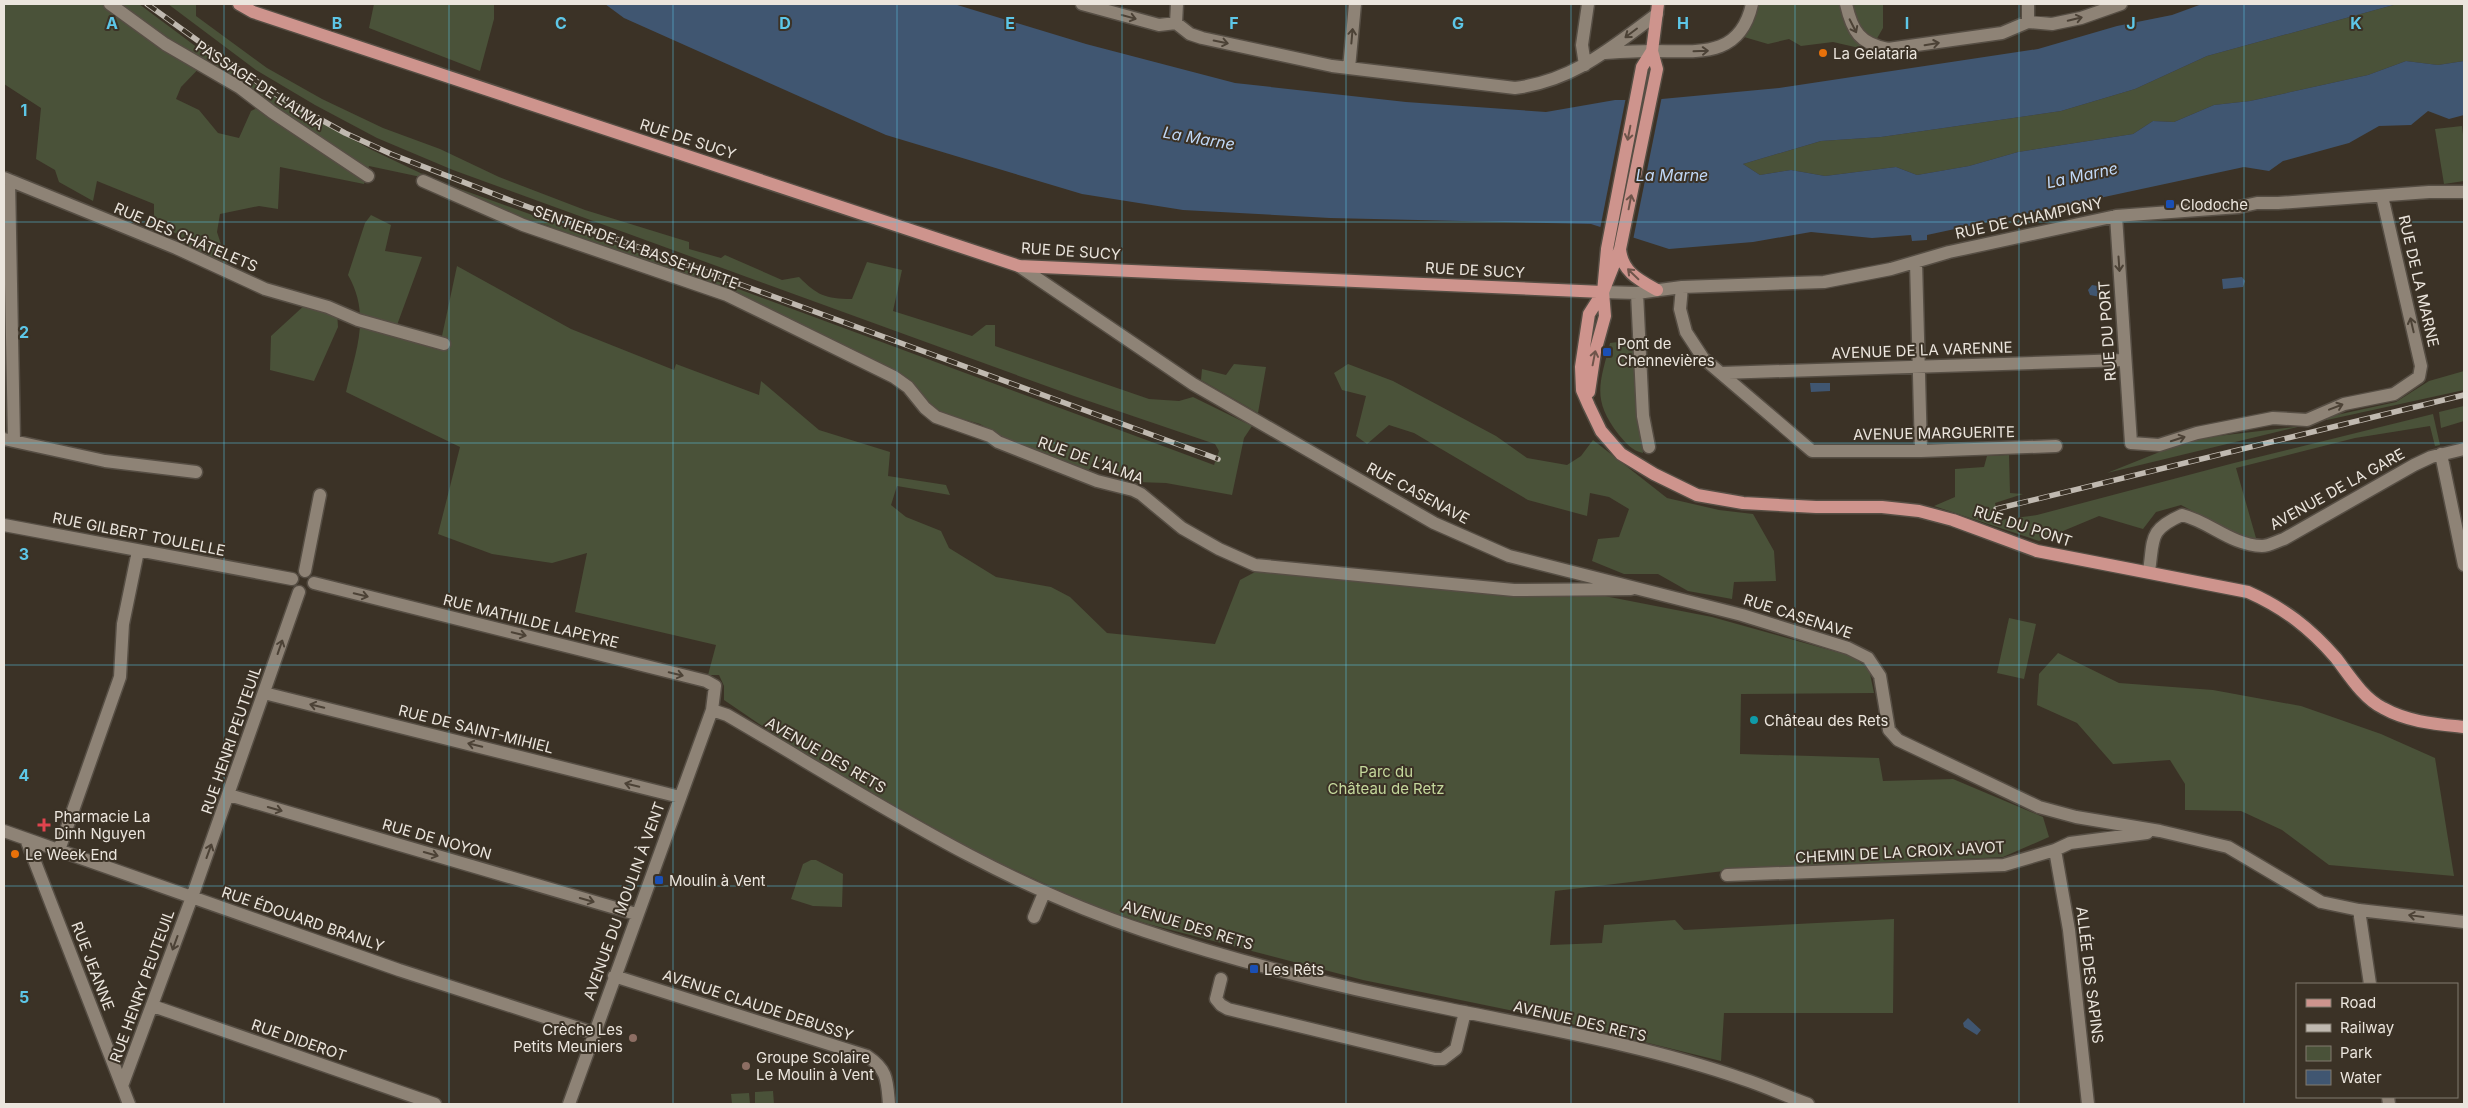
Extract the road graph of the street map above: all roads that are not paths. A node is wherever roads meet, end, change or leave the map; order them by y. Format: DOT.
graph roads {
  1 [pos="110,4"];
  2 [pos="238,4"];
  3 [pos="1082,4"];
  4 [pos="1177,4"];
  5 [pos="1355,4"];
  6 [pos="1588,4"];
  7 [pos="1752,4"];
  8 [pos="1846,4"];
  9 [pos="2028,4"];
  10 [pos="2121,4"];
  11 [pos="1657,9"];
  12 [pos="2028,22"];
  13 [pos="1176,23"];
  14 [pos="1652,51"];
  15 [pos="1605,53"];
  16 [pos="1585,65"];
  17 [pos="1349,68"];
  18 [pos="368,176"];
  19 [pos="6,179"];
  20 [pos="423,181"];
  21 [pos="2464,192"];
  22 [pos="2382,196"];
  23 [pos="2116,216"];
  24 [pos="1620,250"];
  25 [pos="1916,262"];
  26 [pos="1019,266"];
  27 [pos="1682,287"];
  28 [pos="1656,290"];
  29 [pos="1603,292"];
  30 [pos="1638,293"];
  31 [pos="444,344"];
  32 [pos="2125,360"];
  33 [pos="1918,367"];
  34 [pos="1721,373"];
  35 [pos="990,436"];
  36 [pos="9,440"];
  37 [pos="2131,443"];
  38 [pos="2056,446"];
  39 [pos="1649,448"];
  40 [pos="2464,449"];
  41 [pos="1921,451"];
  42 [pos="2441,454"];
  43 [pos="196,472"];
  44 [pos="320,495"];
  45 [pos="4,525"];
  46 [pos="138,551"];
  47 [pos="2464,564"];
  48 [pos="305,571"];
  49 [pos="2149,572"];
  50 [pos="292,579"];
  51 [pos="314,584"];
  52 [pos="1635,586"];
  53 [pos="299,592"];
  54 [pos="264,693"];
  55 [pos="712,710"];
  56 [pos="2464,727"];
  57 [pos="229,795"];
  58 [pos="680,797"];
  59 [pos="4,831"];
  60 [pos="2160,831"];
  61 [pos="26,839"];
  62 [pos="59,850"];
  63 [pos="2055,850"];
  64 [pos="1727,876"];
  65 [pos="1044,893"];
  66 [pos="192,897"];
  67 [pos="2359,910"];
  68 [pos="636,914"];
  69 [pos="1034,917"];
  70 [pos="2464,922"];
  71 [pos="614,976"];
  72 [pos="1220,979"];
  73 [pos="2370,983"];
  74 [pos="153,1006"];
  75 [pos="1465,1012"];
  76 [pos="594,1033"];
  77 [pos="122,1086"];
  78 [pos="129,1104"];
  79 [pos="435,1104"];
  80 [pos="569,1104"];
  81 [pos="888,1104"];
  82 [pos="1808,1104"];
  83 [pos="2088,1104"];
  1 -- 18 [label="street, PASSAGE DE L'ALMA"];
  2 -- 26 [label="main road, RUE DE SUCY"];
  3 -- 13 [label="street, one-way"];
  4 -- 13 [label="street"];
  17 -- 5 [label="street, one-way"];
  6 -- 16 [label="street"];
  14 -- 7 [label="street, one-way"];
  8 -- 12 [label="street, one-way"];
  9 -- 12 [label="street"];
  12 -- 10 [label="street, one-way"];
  11 -- 14 [label="main road"];
  11 -- 15 [label="street, one-way"];
  13 -- 17 [label="street, one-way"];
  14 -- 15 [label="street"];
  24 -- 14 [label="main road, one-way"];
  14 -- 29 [label="main road, one-way"];
  15 -- 16 [label="street"];
  16 -- 17 [label="street"];
  19 -- 31 [label="street, RUE DES CHÂTELETS"];
  19 -- 36 [label="street"];
  20 -- 35 [label="street, SENTIER DE LA BASSE HUTTE"];
  21 -- 22 [label="street, RUE DE CHAMPIGNY"];
  22 -- 23 [label="street, RUE DE CHAMPIGNY"];
  37 -- 22 [label="street, RUE DE LA MARNE, one-way"];
  23 -- 25 [label="street, RUE DE CHAMPIGNY"];
  23 -- 32 [label="street, RUE DU PORT, one-way"];
  28 -- 24 [label="main road, one-way"];
  24 -- 29 [label="main road, RUE DU PONT"];
  25 -- 27 [label="street, RUE DE CHAMPIGNY"];
  25 -- 33 [label="street"];
  26 -- 29 [label="main road, RUE DE SUCY"];
  26 -- 52 [label="street, RUE CASENAVE"];
  27 -- 28 [label="street, RUE DE CHAMPIGNY"];
  27 -- 34 [label="street"];
  28 -- 30 [label="street, RUE DE CHAMPIGNY"];
  29 -- 30 [label="street, RUE DE CHAMPIGNY"];
  29 -- 49 [label="main road, RUE DU PONT"];
  30 -- 39 [label="street"];
  32 -- 33 [label="street, AVENUE DE LA VARENNE"];
  32 -- 37 [label="street, RUE DU PORT"];
  33 -- 34 [label="street, AVENUE DE LA VARENNE"];
  33 -- 41 [label="street"];
  34 -- 41 [label="street, AVENUE MARGUERITE"];
  35 -- 52 [label="street, RUE DE L'ALMA"];
  36 -- 43 [label="street"];
  38 -- 41 [label="street, AVENUE MARGUERITE"];
  40 -- 42 [label="street, AVENUE DE LA GARE"];
  42 -- 47 [label="street"];
  42 -- 49 [label="street, AVENUE DE LA GARE"];
  44 -- 48 [label="street"];
  45 -- 46 [label="street, RUE GILBERT TOULELLE"];
  46 -- 50 [label="street, RUE GILBERT TOULELLE"];
  46 -- 62 [label="street"];
  48 -- 50 [label="street"];
  48 -- 51 [label="street"];
  49 -- 56 [label="main road, RUE DU PONT"];
  50 -- 53 [label="street"];
  51 -- 53 [label="street"];
  51 -- 55 [label="street, RUE MATHILDE LAPEYRE, one-way"];
  52 -- 60 [label="street, RUE CASENAVE"];
  54 -- 53 [label="street, RUE HENRI PEUTEUIL, one-way"];
  54 -- 57 [label="street, RUE HENRI PEUTEUIL"];
  58 -- 54 [label="street, RUE DE SAINT-MIHIEL, one-way"];
  55 -- 58 [label="street, AVENUE DU MOULIN À VENT"];
  55 -- 65 [label="street, AVENUE DES RETS"];
  66 -- 57 [label="street, RUE HENRI PEUTEUIL, one-way"];
  57 -- 68 [label="street, RUE DE NOYON, one-way"];
  58 -- 68 [label="street, AVENUE DU MOULIN À VENT"];
  59 -- 61 [label="street, RUE ÉDOUARD BRANLY"];
  60 -- 63 [label="street, CHEMIN DE LA CROIX JAVOT"];
  60 -- 67 [label="street"];
  61 -- 62 [label="street, RUE ÉDOUARD BRANLY"];
  61 -- 77 [label="street, RUE JEANNE"];
  62 -- 66 [label="street, RUE ÉDOUARD BRANLY"];
  63 -- 64 [label="street, CHEMIN DE LA CROIX JAVOT"];
  63 -- 83 [label="street, ALLÉE DES SAPINS"];
  65 -- 69 [label="street"];
  65 -- 75 [label="street, AVENUE DES RETS"];
  66 -- 74 [label="street, RUE HENRY PEUTEUIL, one-way"];
  66 -- 76 [label="street, RUE ÉDOUARD BRANLY"];
  70 -- 67 [label="street, one-way"];
  67 -- 73 [label="street"];
  68 -- 71 [label="street, AVENUE DU MOULIN À VENT"];
  71 -- 76 [label="street, AVENUE DU MOULIN À VENT"];
  71 -- 81 [label="street, AVENUE CLAUDE DEBUSSY"];
  72 -- 75 [label="street"];
  74 -- 77 [label="street, RUE HENRY PEUTEUIL"];
  74 -- 79 [label="street, RUE DIDEROT"];
  75 -- 82 [label="street, AVENUE DES RETS"];
  76 -- 80 [label="street, AVENUE DU MOULIN À VENT"];
  77 -- 78 [label="street, RUE JEANNE"];
}
